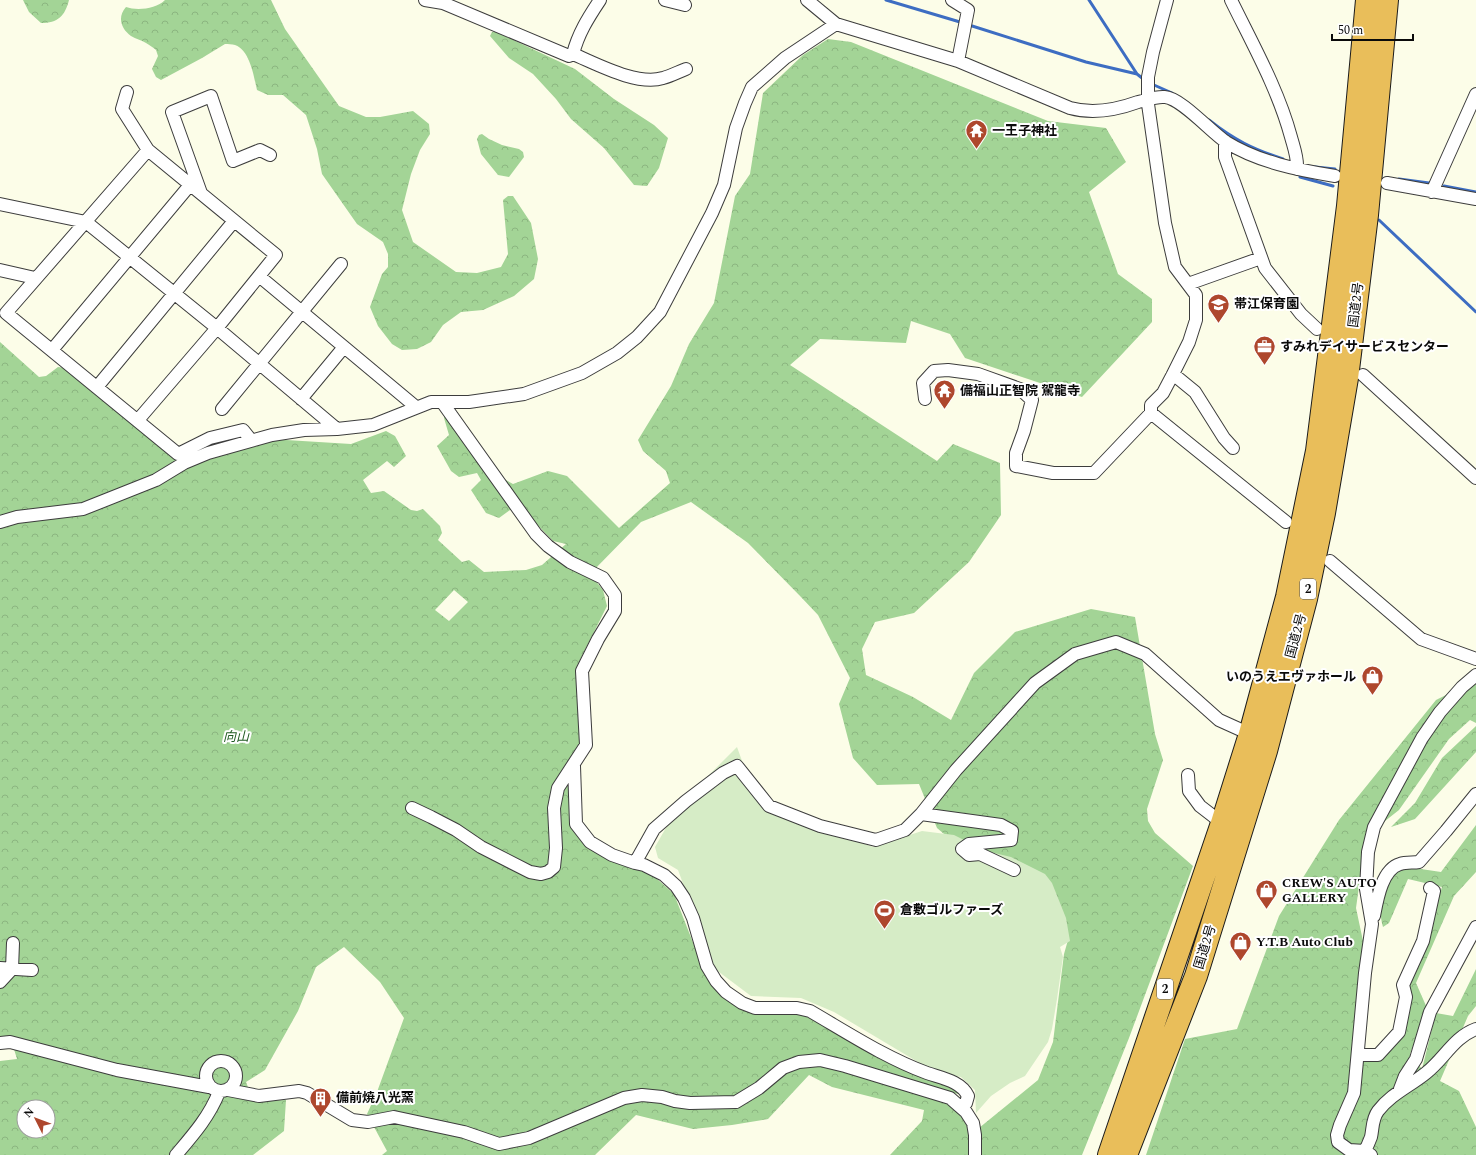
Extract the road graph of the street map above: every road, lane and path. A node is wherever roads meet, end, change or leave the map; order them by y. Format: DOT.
graph roads {
  1 [pos="425,0"];
  2 [pos="600,0"];
  3 [pos="665,0"];
  4 [pos="807,0"];
  5 [pos="952,0"];
  6 [pos="1167,0"];
  7 [pos="1231,0"];
  8 [pos="1367,0"];
  9 [pos="1387,0"];
  10 [pos="444,1"];
  11 [pos="685,5"];
  12 [pos="836,24"];
  13 [pos="573,54"];
  14 [pos="958,61"];
  15 [pos="686,69"];
  16 [pos="127,92"];
  17 [pos="1476,94"];
  18 [pos="1148,98"];
  19 [pos="1225,141"];
  20 [pos="148,150"];
  21 [pos="270,155"];
  22 [pos="1297,169"];
  23 [pos="1335,176"];
  24 [pos="1387,183"];
  25 [pos="190,185"];
  26 [pos="1432,192"];
  27 [pos="201,193"];
  28 [pos="1476,200"];
  29 [pos="0,204"];
  30 [pos="234,221"];
  31 [pos="86,222"];
  32 [pos="130,257"];
  33 [pos="1262,258"];
  34 [pos="341,264"];
  35 [pos="0,270"];
  36 [pos="259,276"];
  37 [pos="36,278"];
  38 [pos="1188,284"];
  39 [pos="175,293"];
  40 [pos="302,312"];
  41 [pos="217,328"];
  42 [pos="1317,329"];
  43 [pos="344,347"];
  44 [pos="52,350"];
  45 [pos="260,364"];
  46 [pos="1173,374"];
  47 [pos="1363,375"];
  48 [pos="97,387"];
  49 [pos="924,398"];
  50 [pos="301,399"];
  51 [pos="442,402"];
  52 [pos="416,407"];
  53 [pos="222,409"];
  54 [pos="1151,413"];
  55 [pos="138,420"];
  56 [pos="337,429"];
  57 [pos="251,440"];
  58 [pos="1233,448"];
  59 [pos="1476,478"];
  60 [pos="0,522"];
  61 [pos="1286,522"];
  62 [pos="1330,561"];
  63 [pos="1476,659"];
  64 [pos="1476,675"];
  65 [pos="1250,734"];
  66 [pos="574,766"];
  67 [pos="1188,775"];
  68 [pos="1476,794"];
  69 [pos="412,808"];
  70 [pos="921,814"];
  71 [pos="1222,823"];
  72 [pos="635,863"];
  73 [pos="1014,870"];
  74 [pos="1430,888"];
  75 [pos="1372,924"];
  76 [pos="1476,927"];
  77 [pos="13,943"];
  78 [pos="0,968"];
  79 [pos="12,969"];
  80 [pos="32,970"];
  81 [pos="0,982"];
  82 [pos="1476,1029"];
  83 [pos="0,1043"];
  84 [pos="1358,1055"];
  85 [pos="219,1090"];
  86 [pos="1400,1090"];
  87 [pos="962,1107"];
  88 [pos="1368,1153"];
  89 [pos="176,1155"];
  90 [pos="975,1155"];
  91 [pos="1109,1155"];
  92 [pos="1126,1155"];
  1 -- 10 [label="street"];
  2 -- 13 [label="street"];
  3 -- 11 [label="street"];
  4 -- 12 [label="street"];
  5 -- 14 [label="street"];
  6 -- 18 [label="street"];
  7 -- 22 [label="street"];
  8 -- 65 [label="highway, 国道2号 / 2"];
  9 -- 92 [label="highway, 国道2号 / 2"];
  10 -- 13 [label="street"];
  12 -- 14 [label="street"];
  12 -- 51 [label="street"];
  13 -- 15 [label="street"];
  14 -- 18 [label="street"];
  16 -- 20 [label="street"];
  17 -- 26 [label="street"];
  18 -- 19 [label="street"];
  18 -- 38 [label="street"];
  19 -- 22 [label="street"];
  19 -- 33 [label="street"];
  20 -- 25 [label="street"];
  20 -- 31 [label="street"];
  21 -- 27 [label="street"];
  22 -- 23 [label="street"];
  24 -- 26 [label="street"];
  25 -- 27 [label="street"];
  25 -- 32 [label="street"];
  26 -- 28 [label="street"];
  27 -- 30 [label="street"];
  29 -- 31 [label="street"];
  30 -- 36 [label="street"];
  30 -- 39 [label="street"];
  31 -- 32 [label="street"];
  31 -- 37 [label="street"];
  32 -- 39 [label="street"];
  32 -- 44 [label="street"];
  33 -- 38 [label="street"];
  33 -- 42 [label="street"];
  34 -- 40 [label="street"];
  35 -- 37 [label="street"];
  36 -- 40 [label="street"];
  36 -- 41 [label="street"];
  37 -- 44 [label="street"];
  38 -- 46 [label="street"];
  39 -- 41 [label="street"];
  39 -- 48 [label="street"];
  40 -- 43 [label="street"];
  40 -- 45 [label="street"];
  41 -- 45 [label="street"];
  41 -- 55 [label="street"];
  43 -- 50 [label="street"];
  43 -- 52 [label="street"];
  44 -- 48 [label="street"];
  45 -- 50 [label="street"];
  45 -- 53 [label="street"];
  46 -- 54 [label="street"];
  46 -- 58 [label="street"];
  47 -- 59 [label="street"];
  48 -- 55 [label="street"];
  49 -- 54 [label="street"];
  50 -- 56 [label="street"];
  51 -- 52 [label="street"];
  51 -- 66 [label="street"];
  52 -- 56 [label="street"];
  54 -- 61 [label="street"];
  55 -- 57 [label="street"];
  56 -- 57 [label="street"];
  57 -- 60 [label="street"];
  62 -- 63 [label="street"];
  64 -- 75 [label="street"];
  65 -- 70 [label="street"];
  65 -- 71 [label="highway, 国道2号 / 2"];
  66 -- 69 [label="street"];
  66 -- 72 [label="street"];
  67 -- 71 [label="street"];
  68 -- 75 [label="street"];
  70 -- 72 [label="street"];
  70 -- 73 [label="street"];
  71 -- 91 [label="highway, 国道2号 / 2"];
  72 -- 87 [label="street"];
  74 -- 84 [label="street"];
  75 -- 84 [label="street"];
  76 -- 86 [label="street"];
  77 -- 79 [label="street"];
  78 -- 79 [label="street"];
  79 -- 80 [label="street"];
  79 -- 81 [label="street"];
  82 -- 86 [label="street"];
  83 -- 85 [label="street"];
  84 -- 88 [label="street"];
  85 -- 87 [label="street"];
  85 -- 89 [label="street"];
  86 -- 88 [label="street"];
  87 -- 90 [label="street"];
}
